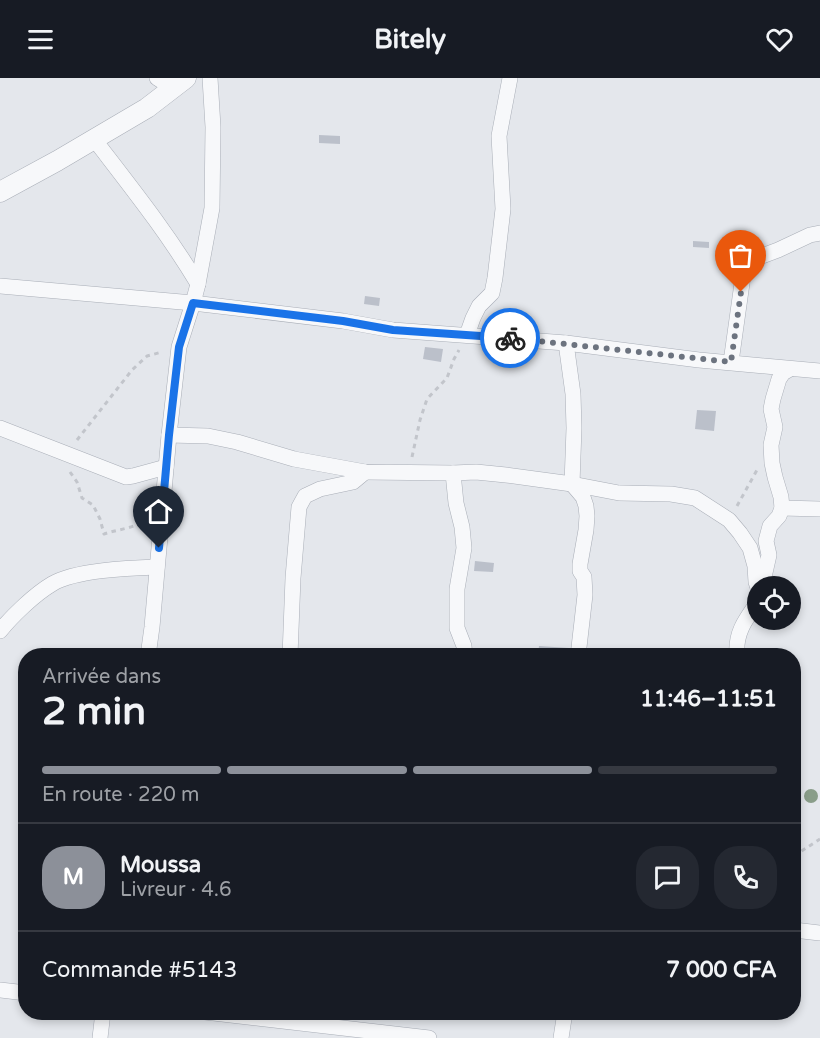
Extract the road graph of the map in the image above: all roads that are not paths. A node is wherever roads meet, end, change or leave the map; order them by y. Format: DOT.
graph roads {
  1 [pos="157,78"];
  2 [pos="210,78"];
  3 [pos="510,78"];
  4 [pos="180,83"];
  5 [pos="94,139"];
  6 [pos="0,192"];
  7 [pos="820,233"];
  8 [pos="198,284"];
  9 [pos="0,286"];
  10 [pos="193,303"];
  11 [pos="467,335"];
  12 [pos="566,344"];
  13 [pos="731,362"];
  14 [pos="790,369"];
  15 [pos="820,371"];
  16 [pos="0,428"];
  17 [pos="169,435"];
  18 [pos="166,467"];
  19 [pos="365,472"];
  20 [pos="453,473"];
  21 [pos="572,484"];
  22 [pos="782,508"];
  23 [pos="820,509"];
  24 [pos="158,567"];
  25 [pos="756,576"];
  26 [pos="764,576"];
  27 [pos="747,619"];
  28 [pos="0,631"];
  29 [pos="149,648"];
  30 [pos="290,648"];
  31 [pos="464,648"];
  32 [pos="579,648"];
  33 [pos="736,648"];
  34 [pos="801,931"];
  35 [pos="820,933"];
  36 [pos="0,990"];
  37 [pos="18,992"];
  38 [pos="102,1020"];
  39 [pos="317,1020"];
  40 [pos="564,1020"];
  41 [pos="100,1038"];
  42 [pos="429,1038"];
  43 [pos="561,1038"];
  1 -- 4 [label="street"];
  2 -- 8 [label="street"];
  3 -- 11 [label="street"];
  4 -- 5 [label="street"];
  5 -- 6 [label="street"];
  5 -- 8 [label="street"];
  7 -- 13 [label="street"];
  8 -- 10 [label="street"];
  9 -- 10 [label="street"];
  10 -- 11 [label="street"];
  10 -- 17 [label="street"];
  11 -- 12 [label="street"];
  12 -- 13 [label="street"];
  12 -- 21 [label="street"];
  13 -- 14 [label="street"];
  14 -- 15 [label="street"];
  14 -- 22 [label="street"];
  16 -- 18 [label="street"];
  17 -- 18 [label="street"];
  17 -- 19 [label="street"];
  18 -- 24 [label="street"];
  19 -- 20 [label="street"];
  19 -- 30 [label="street"];
  20 -- 21 [label="street"];
  20 -- 31 [label="street"];
  21 -- 25 [label="street"];
  21 -- 32 [label="street"];
  22 -- 23 [label="street"];
  22 -- 26 [label="street"];
  24 -- 28 [label="street"];
  24 -- 29 [label="street"];
  27 -- 33 [label="street"];
  34 -- 35 [label="street"];
  36 -- 37 [label="street"];
  38 -- 41 [label="street"];
  39 -- 42 [label="street"];
  40 -- 43 [label="street"];
}
